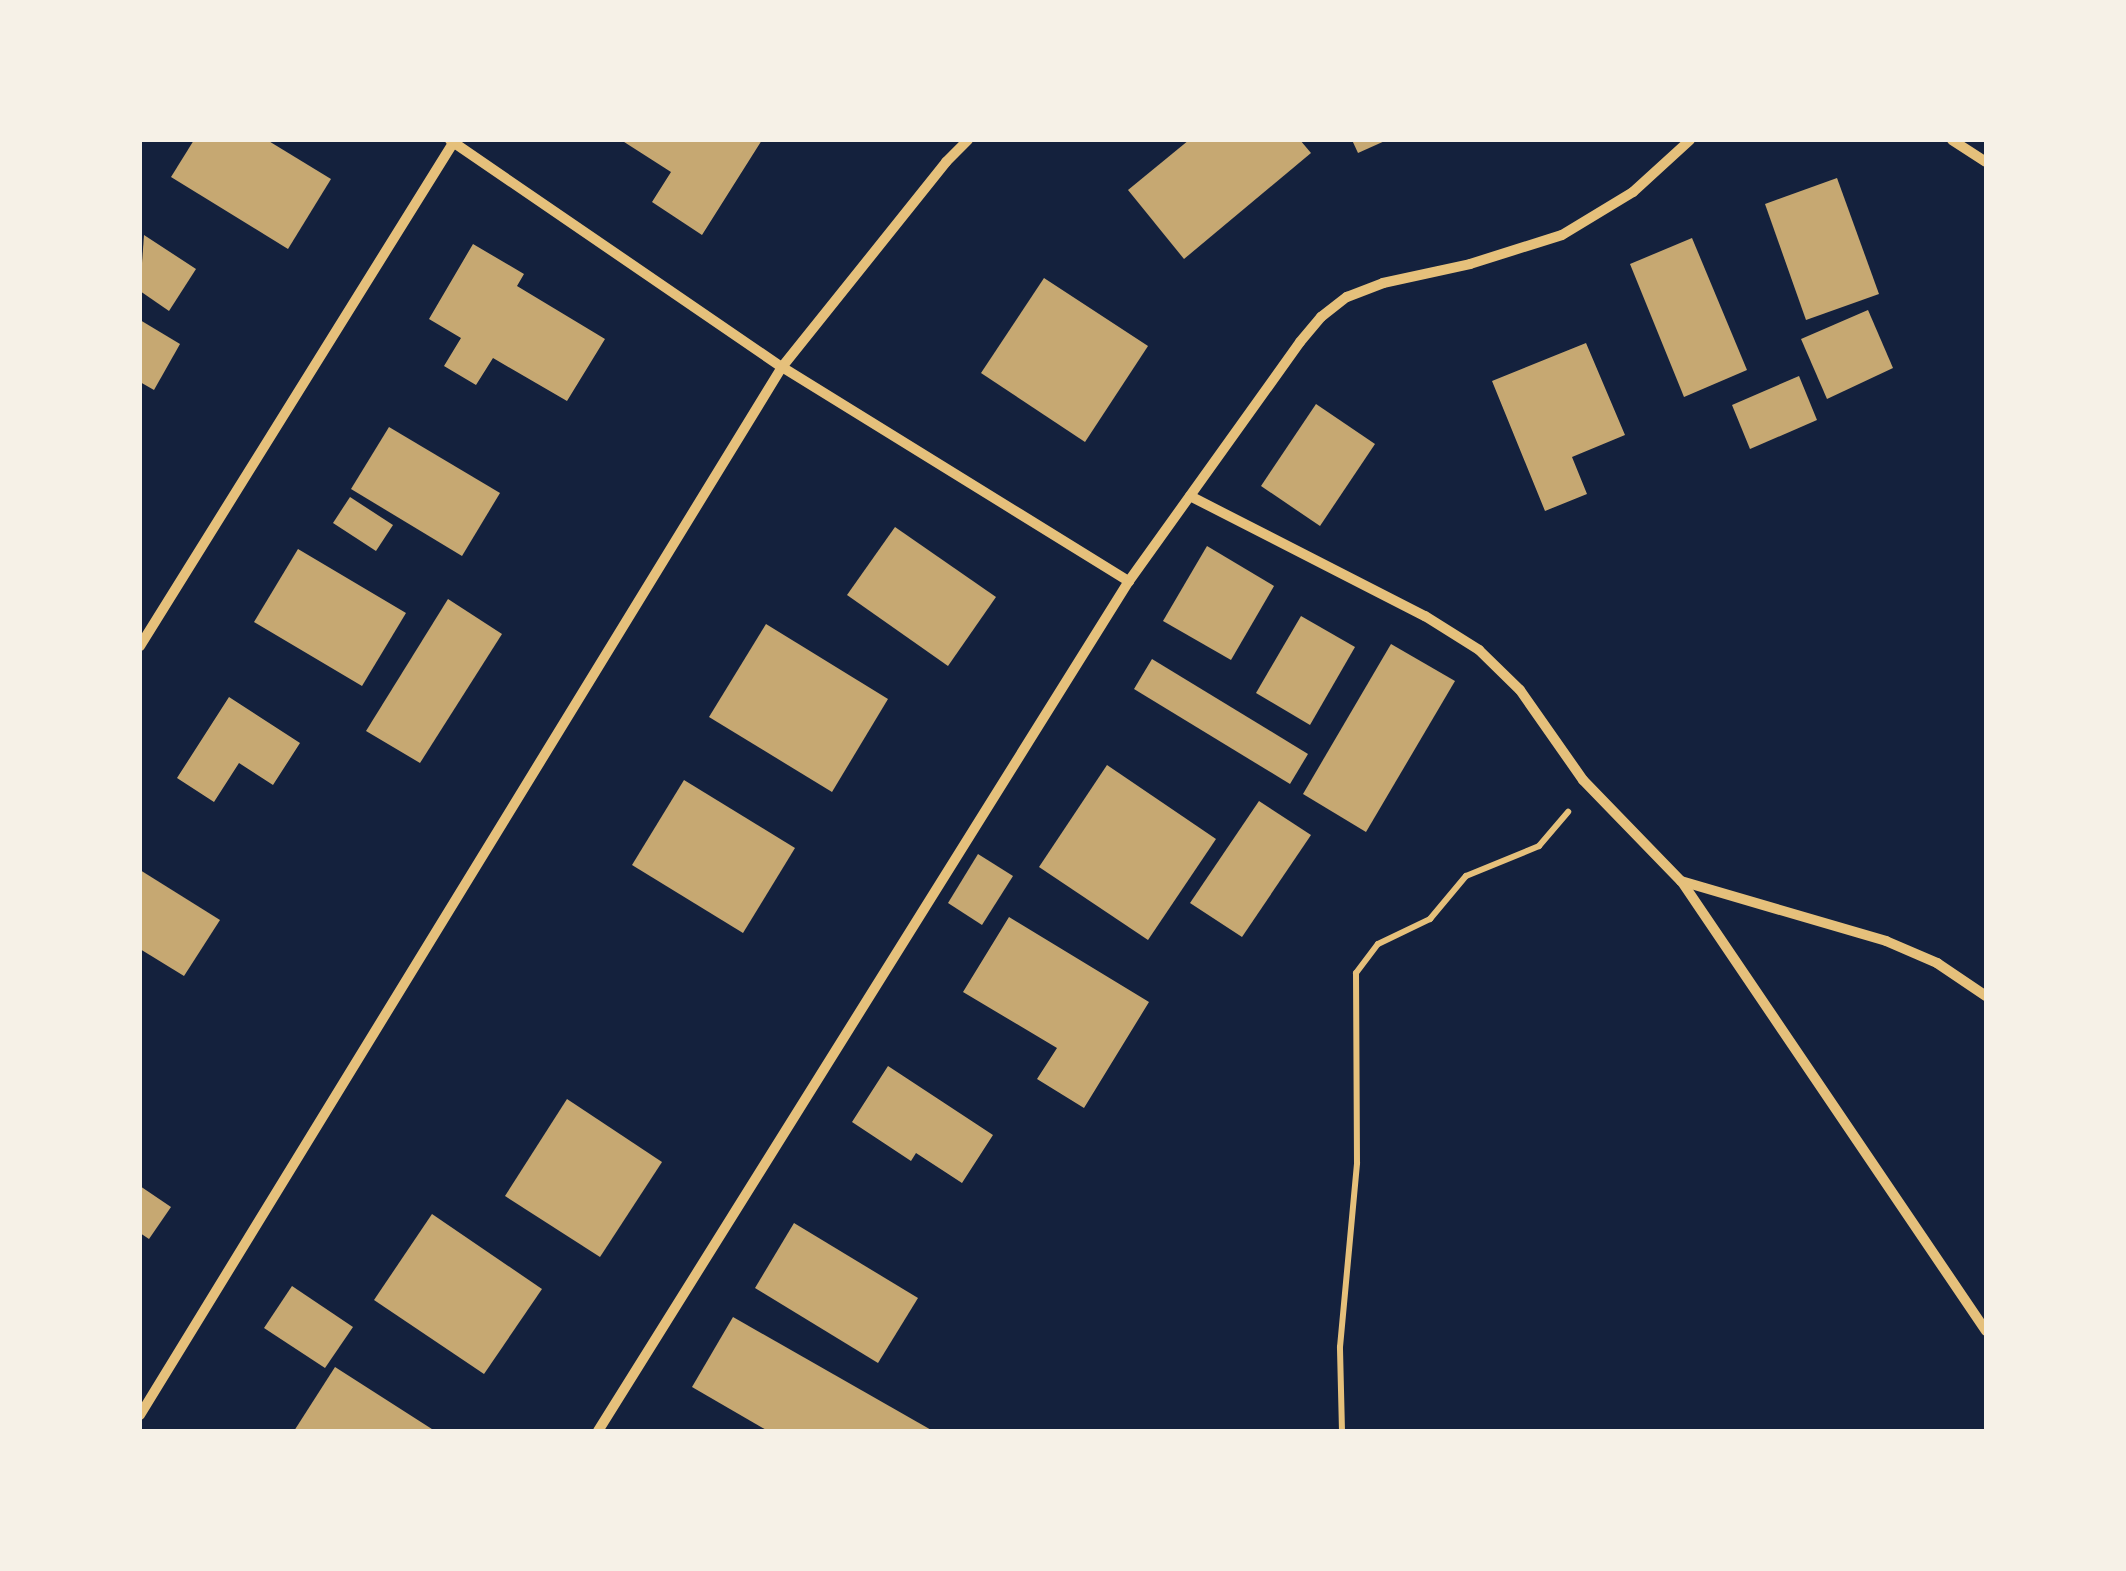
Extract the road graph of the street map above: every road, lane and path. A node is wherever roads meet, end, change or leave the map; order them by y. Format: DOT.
graph roads {
  1 [pos="968,140"];
  2 [pos="1690,140"];
  3 [pos="1952,140"];
  4 [pos="453,141"];
  5 [pos="1986,162"];
  6 [pos="782,367"];
  7 [pos="1190,496"];
  8 [pos="1128,581"];
  9 [pos="140,646"];
  10 [pos="1588,786"];
  11 [pos="1681,882"];
  12 [pos="1986,996"];
  13 [pos="1986,1331"];
  14 [pos="140,1414"];
  15 [pos="598,1431"];
  16 [pos="1342,1431"];
  1 -- 6 [label="street"];
  2 -- 7 [label="street"];
  3 -- 5 [label="street"];
  4 -- 6 [label="street"];
  4 -- 9 [label="street"];
  6 -- 8 [label="street"];
  6 -- 14 [label="street"];
  7 -- 8 [label="street"];
  7 -- 10 [label="street"];
  8 -- 15 [label="street"];
  10 -- 11 [label="street"];
  10 -- 16 [label="path"];
  11 -- 12 [label="street"];
  11 -- 13 [label="street"];
}
